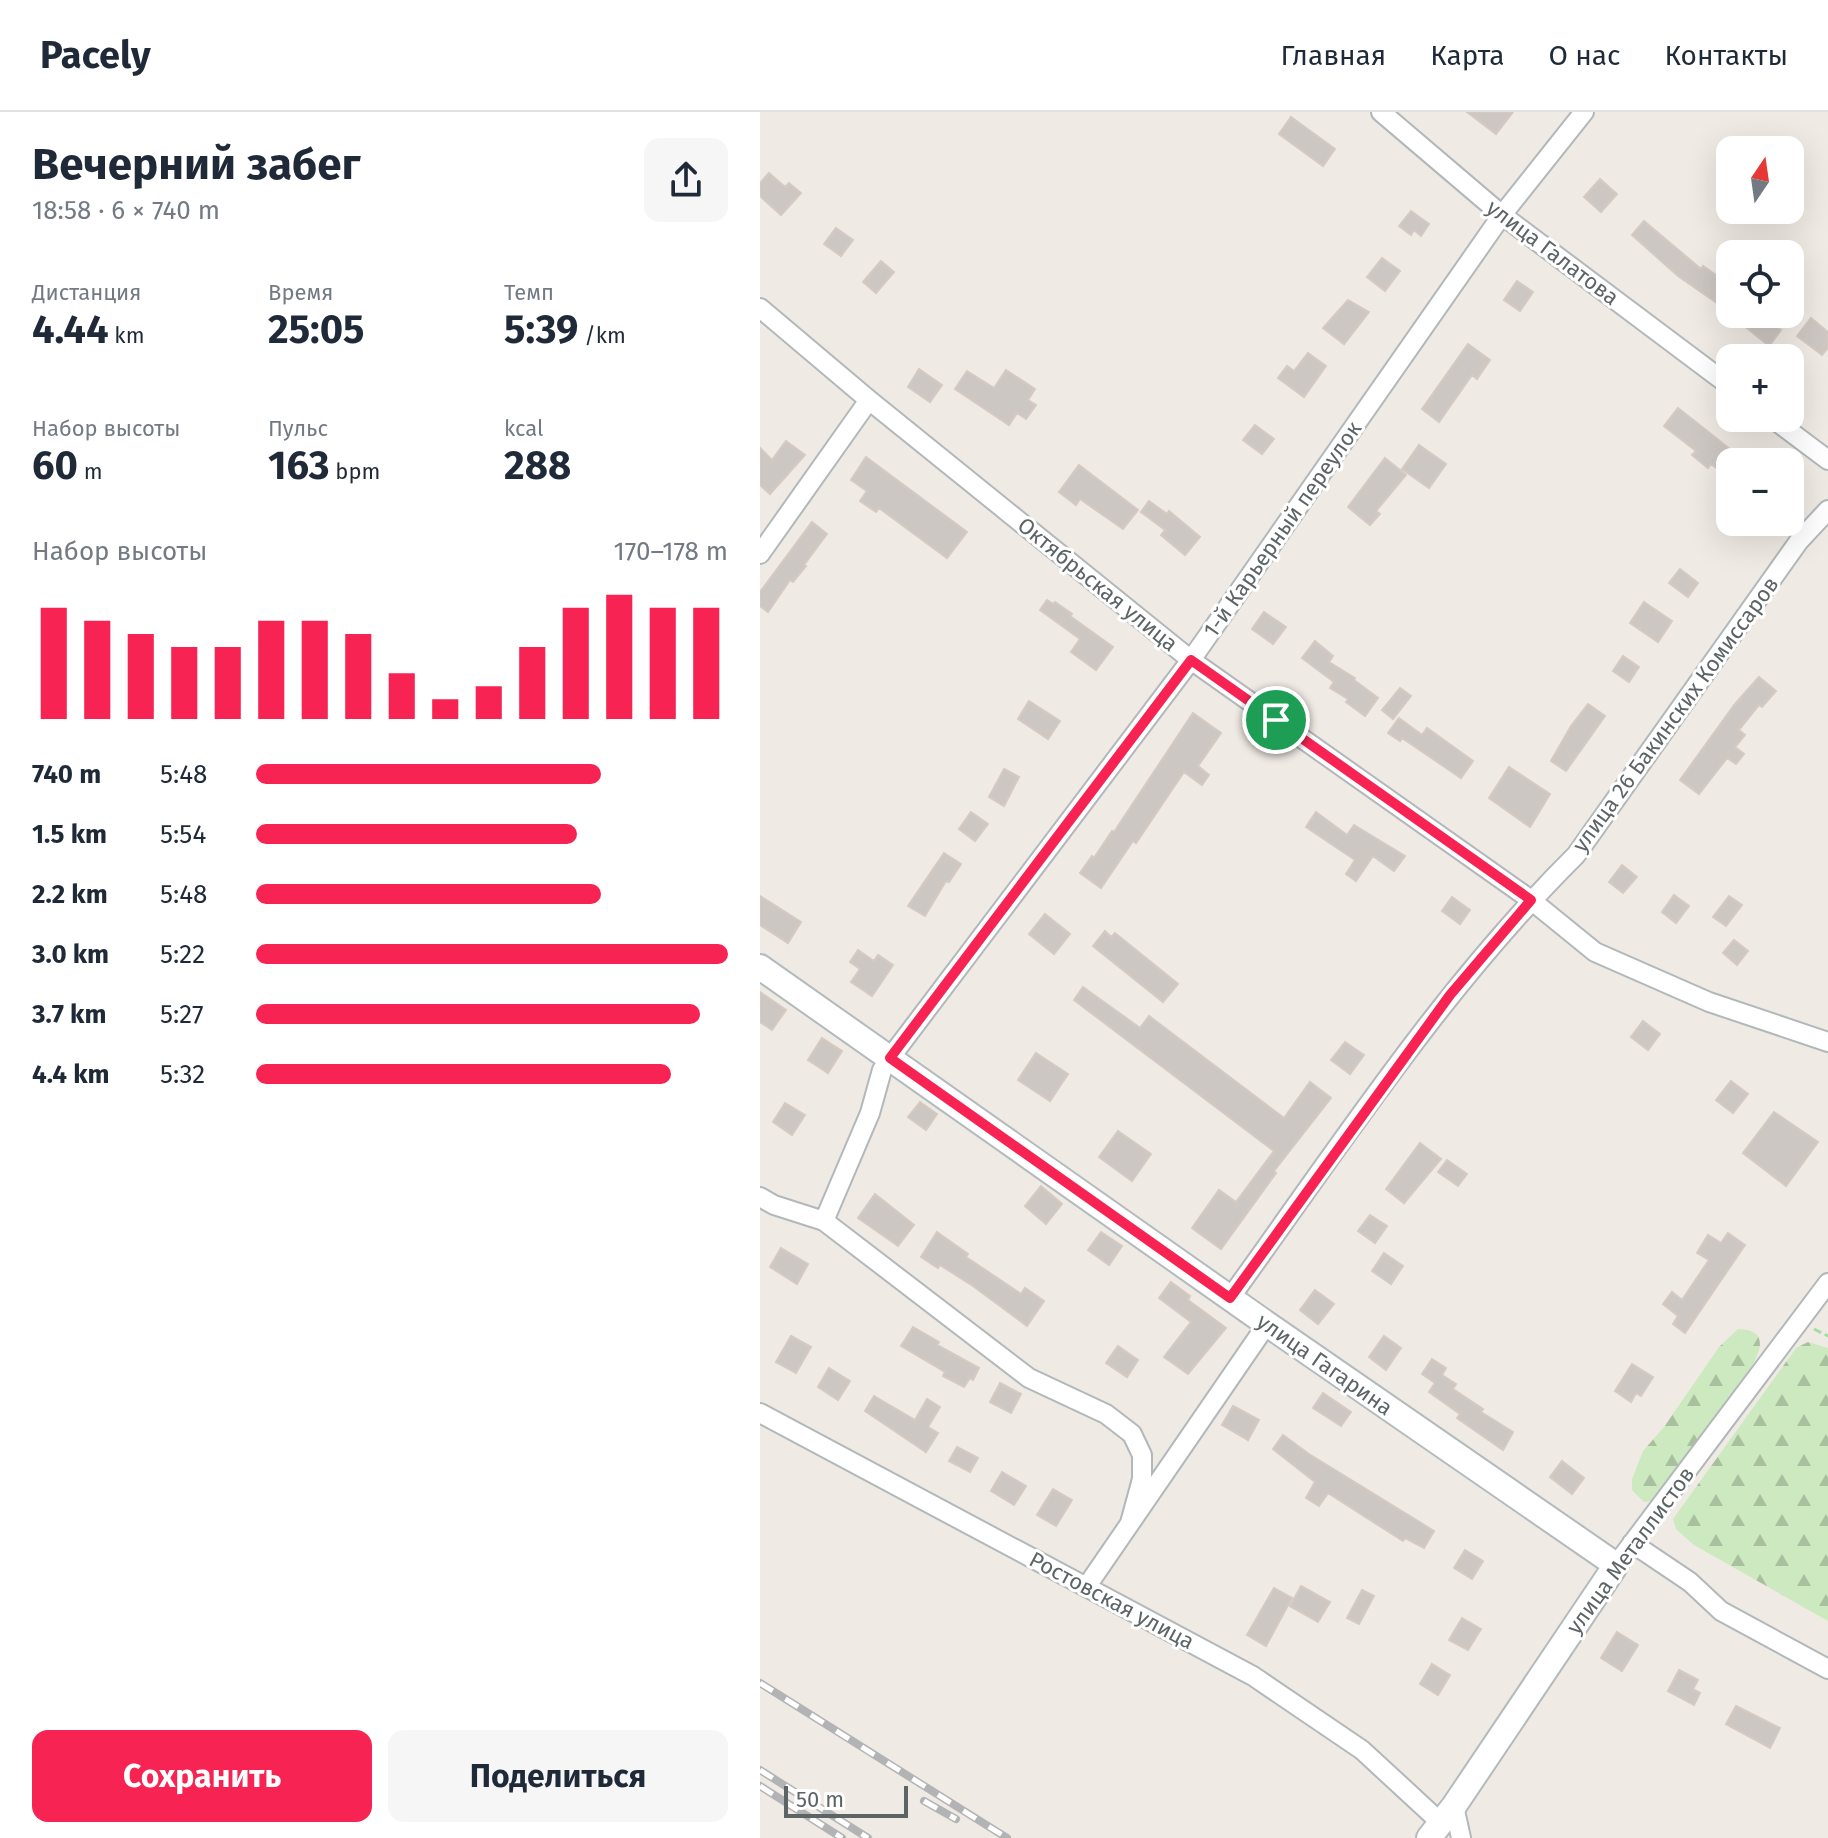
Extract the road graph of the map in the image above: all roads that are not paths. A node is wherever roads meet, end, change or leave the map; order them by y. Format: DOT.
graph roads {
  1 [pos="1381,112"];
  2 [pos="1584,112"];
  3 [pos="1502,215"];
  4 [pos="760,308"];
  5 [pos="1716,376"];
  6 [pos="869,400"];
  7 [pos="1791,432"];
  8 [pos="1828,460"];
  9 [pos="1828,510"];
  10 [pos="760,554"];
  11 [pos="1191,660"];
  12 [pos="1531,900"];
  13 [pos="760,967"];
  14 [pos="1828,1042"];
  15 [pos="890,1058"];
  16 [pos="760,1197"];
  17 [pos="824,1221"];
  18 [pos="1828,1283"];
  19 [pos="1230,1298"];
  20 [pos="1267,1324"];
  21 [pos="760,1413"];
  22 [pos="1130,1523"];
  23 [pos="1632,1543"];
  24 [pos="1616,1565"];
  25 [pos="1087,1586"];
  26 [pos="1828,1669"];
  27 [pos="1441,1822"];
  28 [pos="1461,1838"];
  1 -- 3 [label="street, улица Галатова"];
  2 -- 3 [label="street, 1-й Карьерный переулок"];
  3 -- 5 [label="street, улица Галатова"];
  3 -- 11 [label="street, 1-й Карьерный переулок"];
  4 -- 6 [label="street, Октябрьская улица"];
  6 -- 10 [label="street"];
  6 -- 11 [label="street, Октябрьская улица"];
  7 -- 8 [label="street"];
  9 -- 12 [label="street, улица 26 Бакинских Комиссаров"];
  11 -- 12 [label="street, Октябрьская улица"];
  11 -- 15 [label="street, 1-й Карьерный переулок"];
  12 -- 14 [label="street, Октябрьская улица"];
  12 -- 19 [label="street, улица 26 Бакинских Комиссаров"];
  13 -- 15 [label="main road, улица Гагарина"];
  15 -- 17 [label="street, 1-й Карьерный переулок"];
  15 -- 19 [label="main road, улица Гагарина"];
  16 -- 17 [label="street"];
  17 -- 22 [label="street"];
  18 -- 23 [label="street, улица Металлистов"];
  19 -- 20 [label="main road, улица Гагарина"];
  20 -- 22 [label="street"];
  20 -- 24 [label="main road, улица Гагарина"];
  21 -- 25 [label="street, Ростовская улица"];
  22 -- 25 [label="street"];
  23 -- 24 [label="street, улица Металлистов"];
  23 -- 26 [label="street"];
  24 -- 27 [label="main road, улица Металлистов"];
  25 -- 27 [label="street, Ростовская улица"];
  27 -- 28 [label="street"];
}
